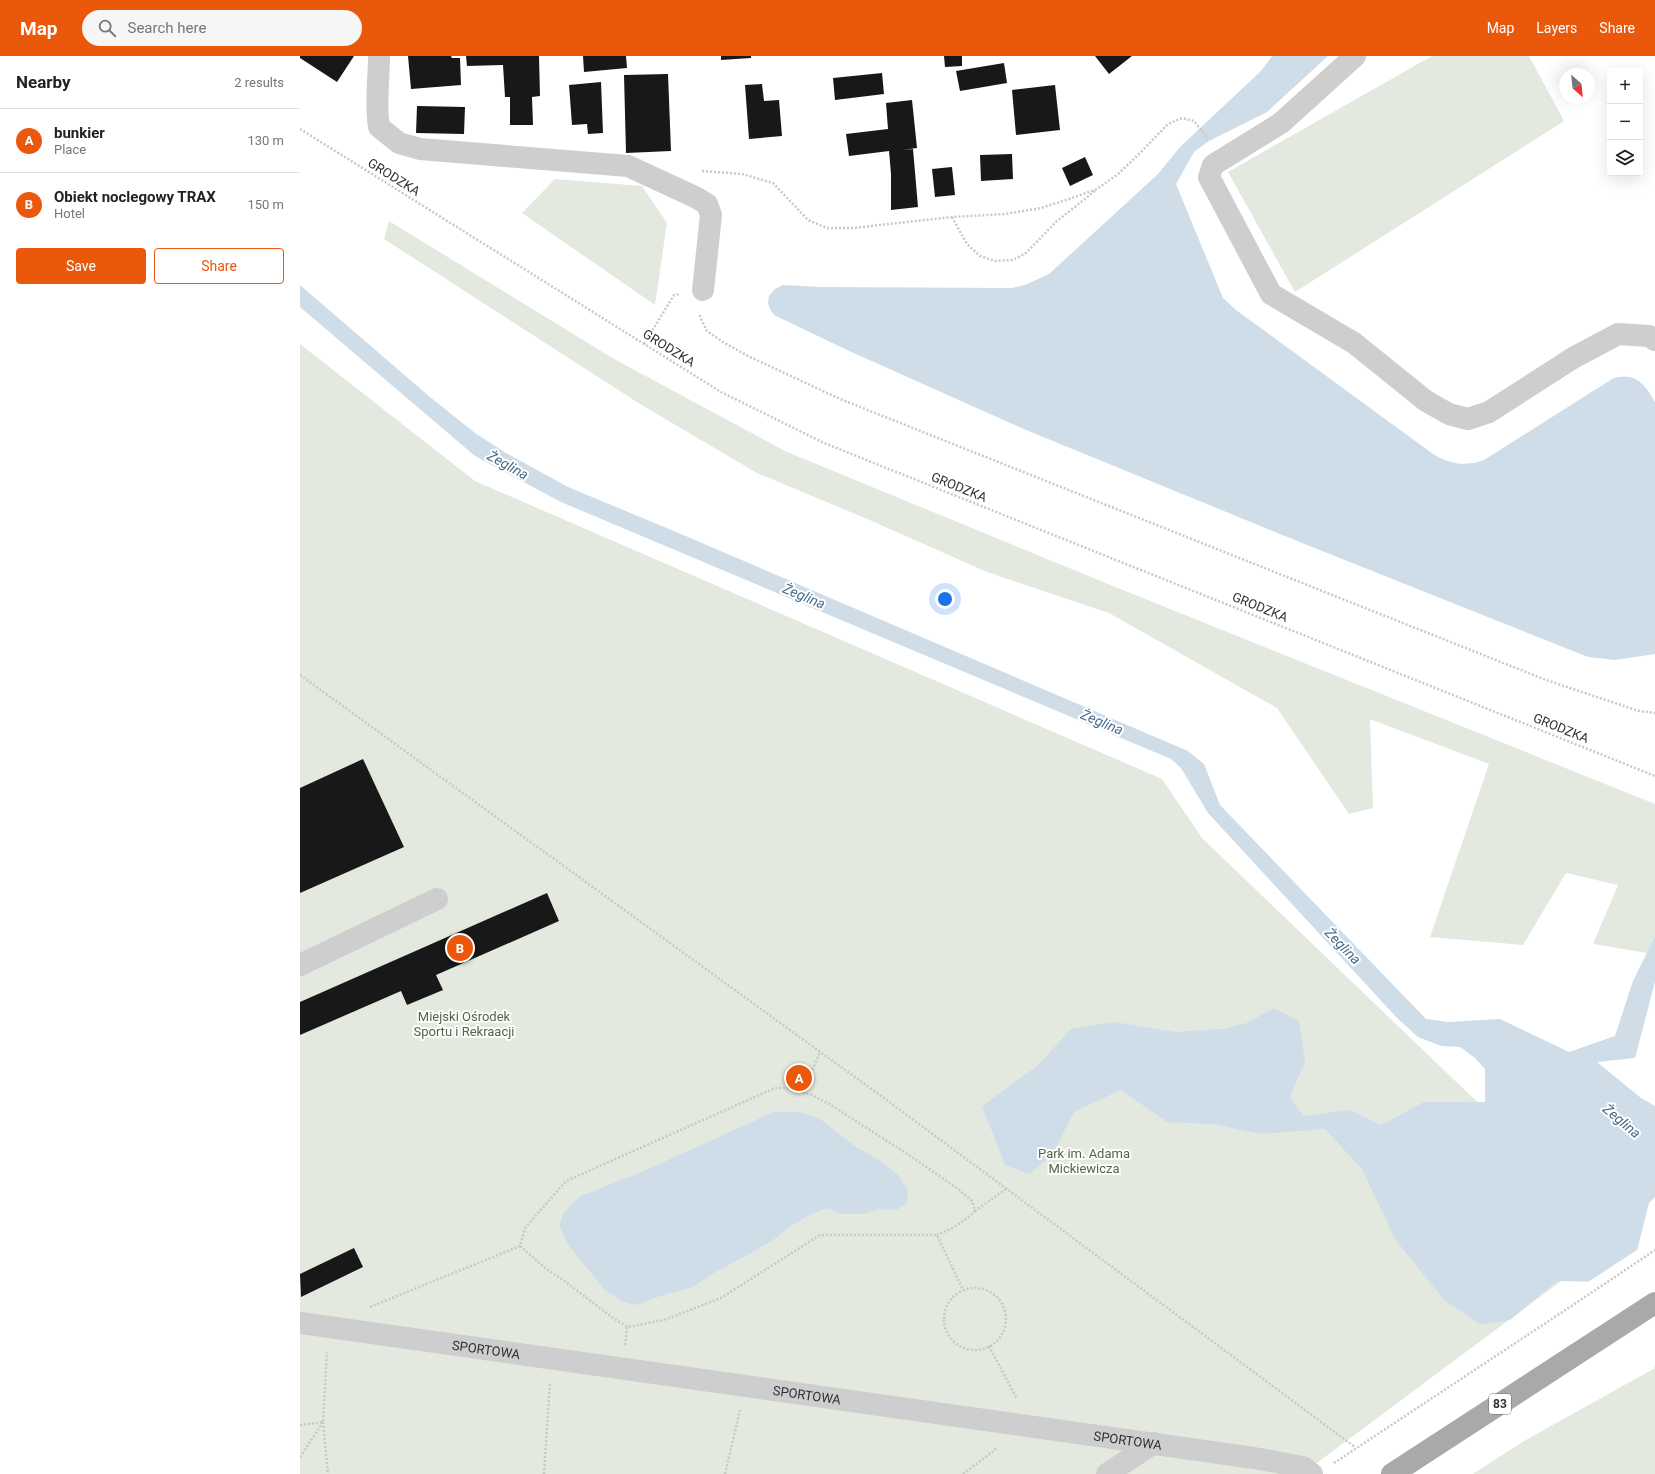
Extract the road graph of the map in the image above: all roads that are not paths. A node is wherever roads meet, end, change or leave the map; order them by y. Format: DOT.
graph roads {
  1 [pos="379,56"];
  2 [pos="1355,56"];
  3 [pos="703,290"];
  4 [pos="1655,340"];
  5 [pos="437,899"];
  6 [pos="300,965"];
  7 [pos="1655,1304"];
  8 [pos="300,1323"];
  9 [pos="1154,1444"];
  10 [pos="1107,1474"];
  11 [pos="1312,1474"];
  12 [pos="1392,1474"];
  1 -- 3 [label="street"];
  2 -- 4 [label="street"];
  5 -- 6 [label="street"];
  7 -- 12 [label="main road, 83"];
  8 -- 9 [label="street, SPORTOWA"];
  9 -- 10 [label="street"];
  9 -- 11 [label="street, SPORTOWA"];
}
